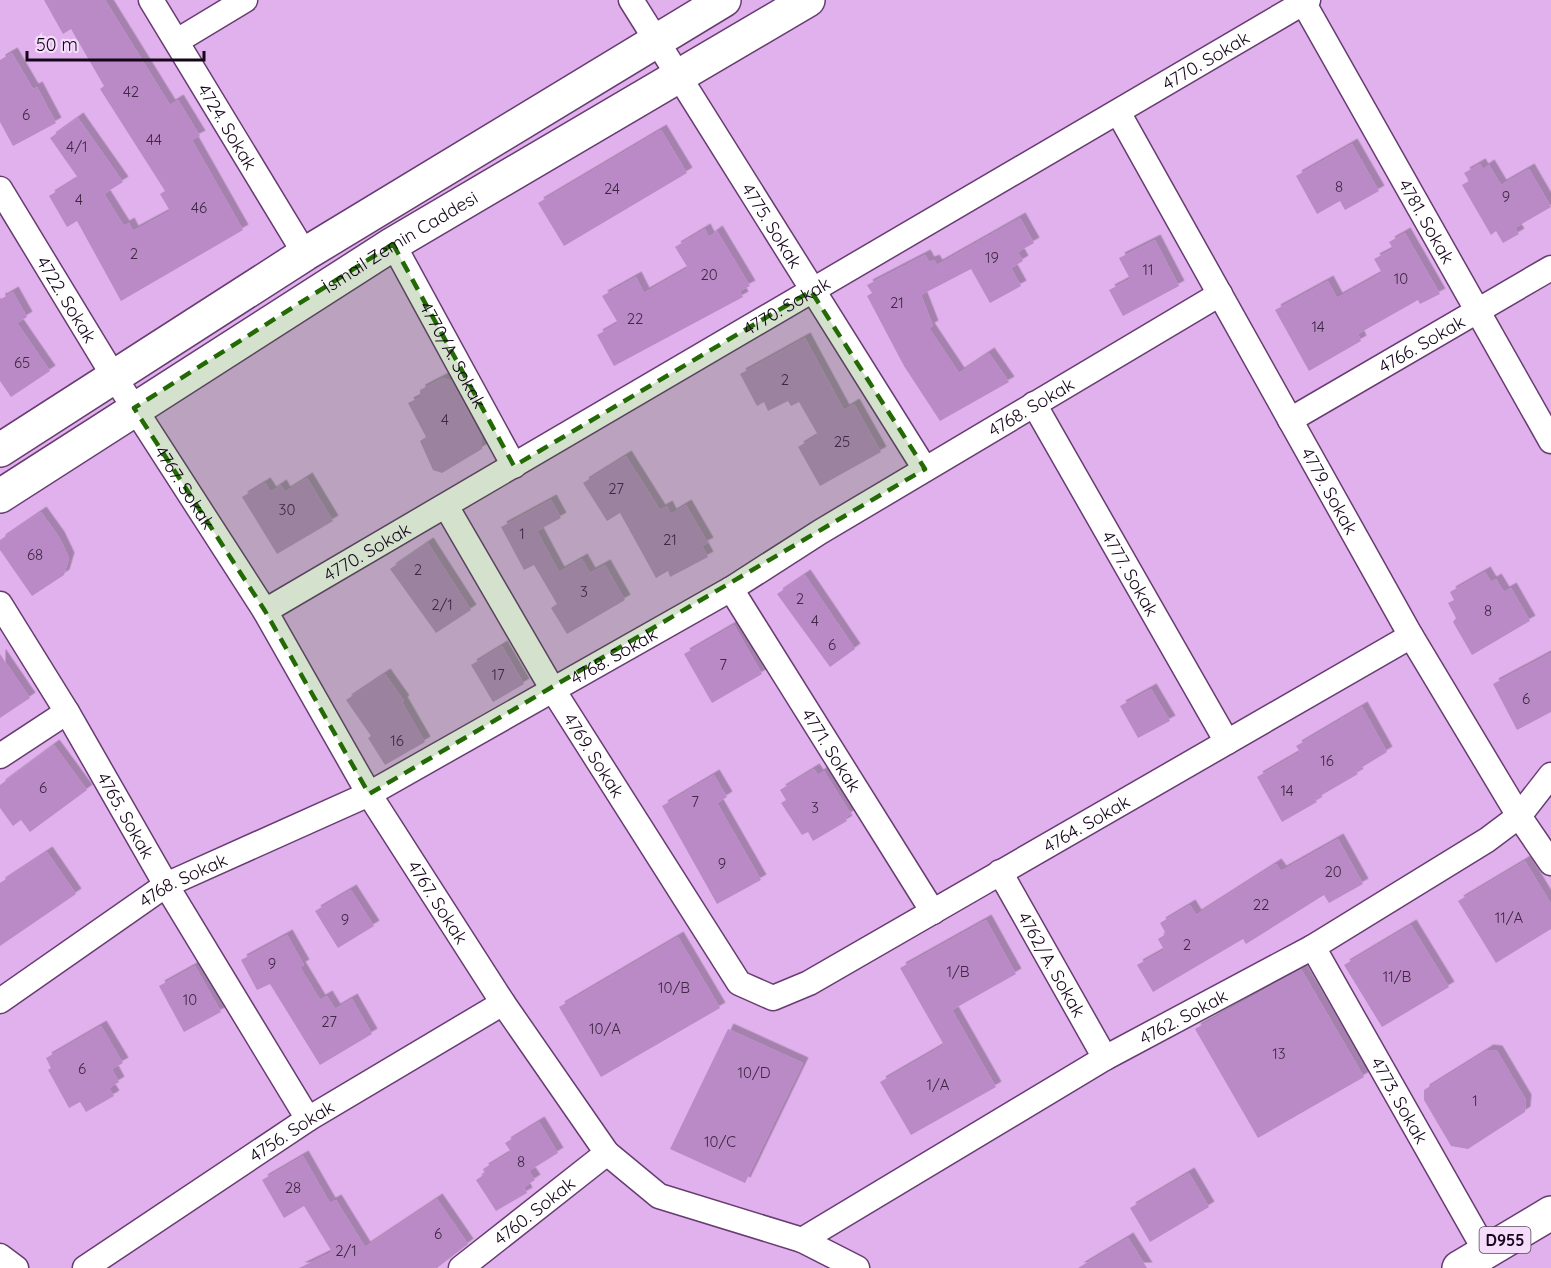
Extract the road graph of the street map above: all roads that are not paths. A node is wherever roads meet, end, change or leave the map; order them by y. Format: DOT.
graph roads {
  1 [pos="151,0"];
  2 [pos="245,0"];
  3 [pos="630,0"];
  4 [pos="724,0"];
  5 [pos="808,0"];
  6 [pos="1304,1"];
  7 [pos="177,41"];
  8 [pos="656,43"];
  9 [pos="679,77"];
  10 [pos="1118,112"];
  11 [pos="0,189"];
  12 [pos="393,244"];
  13 [pos="305,254"];
  14 [pos="1551,268"];
  15 [pos="811,291"];
  16 [pos="1220,294"];
  17 [pos="1476,312"];
  18 [pos="113,375"];
  19 [pos="1035,404"];
  20 [pos="134,408"];
  21 [pos="1290,420"];
  22 [pos="1551,441"];
  23 [pos="0,450"];
  24 [pos="514,466"];
  25 [pos="925,469"];
  26 [pos="0,496"];
  27 [pos="446,506"];
  28 [pos="731,589"];
  29 [pos="0,604"];
  30 [pos="265,610"];
  31 [pos="1411,636"];
  32 [pos="554,690"];
  33 [pos="67,712"];
  34 [pos="1227,742"];
  35 [pos="0,756"];
  36 [pos="1551,775"];
  37 [pos="369,794"];
  38 [pos="1519,816"];
  39 [pos="1551,863"];
  40 [pos="1000,872"];
  41 [pos="165,885"];
  42 [pos="933,912"];
  43 [pos="1313,947"];
  44 [pos="758,993"];
  45 [pos="0,1001"];
  46 [pos="503,1003"];
  47 [pos="1104,1058"];
  48 [pos="308,1119"];
  49 [pos="607,1153"];
  50 [pos="1551,1213"];
  51 [pos="802,1240"];
  52 [pos="0,1256"];
  53 [pos="1473,1260"];
  54 [pos="16,1268"];
  55 [pos="85,1268"];
  56 [pos="461,1268"];
  57 [pos="857,1268"];
  1 -- 7 [label="street, 4724. Sokak"];
  2 -- 7 [label="street"];
  3 -- 8 [label="street, 4775. Sokak"];
  4 -- 8 [label="main road"];
  5 -- 9 [label="main road, İsmail Zemin Caddesi"];
  6 -- 10 [label="street, 4770. Sokak"];
  6 -- 17 [label="street, 4781. Sokak"];
  7 -- 13 [label="street, 4724. Sokak"];
  8 -- 9 [label="street, 4775. Sokak"];
  8 -- 13 [label="main road"];
  9 -- 12 [label="main road, İsmail Zemin Caddesi"];
  9 -- 15 [label="street, 4775. Sokak"];
  10 -- 15 [label="street, 4770. Sokak"];
  10 -- 16 [label="street, 4779. Sokak"];
  11 -- 18 [label="street, 4722. Sokak"];
  12 -- 20 [label="main road, İsmail Zemin Caddesi"];
  12 -- 24 [label="street, 4770/A. Sokak"];
  13 -- 18 [label="main road"];
  14 -- 17 [label="street, 4766. Sokak"];
  15 -- 24 [label="street, 4770. Sokak"];
  15 -- 25 [label="street, 4775. Sokak"];
  16 -- 19 [label="street, 4768. Sokak"];
  16 -- 21 [label="street, 4779. Sokak"];
  17 -- 21 [label="street, 4766. Sokak"];
  17 -- 22 [label="street, 4781. Sokak"];
  18 -- 20 [label="street, 4722. Sokak"];
  18 -- 23 [label="main road"];
  19 -- 25 [label="street, 4768. Sokak"];
  19 -- 34 [label="street, 4777. Sokak"];
  20 -- 26 [label="main road, İsmail Zemin Caddesi"];
  20 -- 30 [label="street, 4767. Sokak"];
  21 -- 31 [label="street, 4779. Sokak"];
  24 -- 27 [label="street, 4770. Sokak"];
  25 -- 28 [label="street, 4768. Sokak"];
  27 -- 30 [label="street, 4770. Sokak"];
  27 -- 32 [label="street, 4769. Sokak"];
  28 -- 32 [label="street, 4768. Sokak"];
  28 -- 42 [label="street, 4771. Sokak"];
  29 -- 33 [label="street, 4765. Sokak"];
  30 -- 37 [label="street, 4767. Sokak"];
  31 -- 34 [label="street, 4764. Sokak"];
  31 -- 38 [label="street, 4779. Sokak"];
  32 -- 37 [label="street, 4768. Sokak"];
  32 -- 44 [label="street, 4769. Sokak"];
  33 -- 35 [label="street"];
  33 -- 41 [label="street, 4765. Sokak"];
  34 -- 40 [label="street, 4764. Sokak"];
  36 -- 38 [label="street, 4762. Sokak"];
  37 -- 41 [label="street, 4768. Sokak"];
  37 -- 46 [label="street, 4767. Sokak"];
  38 -- 39 [label="street, 4779. Sokak"];
  38 -- 43 [label="street, 4762. Sokak"];
  40 -- 42 [label="street, 4764. Sokak"];
  40 -- 47 [label="street, 4762/A. Sokak"];
  41 -- 45 [label="street, 4768. Sokak"];
  41 -- 48 [label="street, 4765. Sokak"];
  42 -- 44 [label="street, 4764. Sokak"];
  43 -- 47 [label="street, 4762. Sokak"];
  43 -- 53 [label="street, 4773. Sokak"];
  46 -- 48 [label="street, 4756. Sokak"];
  46 -- 49 [label="street, 4767. Sokak"];
  47 -- 51 [label="street, 4762. Sokak"];
  48 -- 55 [label="street, 4756. Sokak"];
  49 -- 51 [label="street, 4767. Sokak"];
  49 -- 56 [label="street, 4760. Sokak"];
  50 -- 53 [label="main road, D955"];
  51 -- 57 [label="street, 4767. Sokak"];
  52 -- 54 [label="street"];
}
